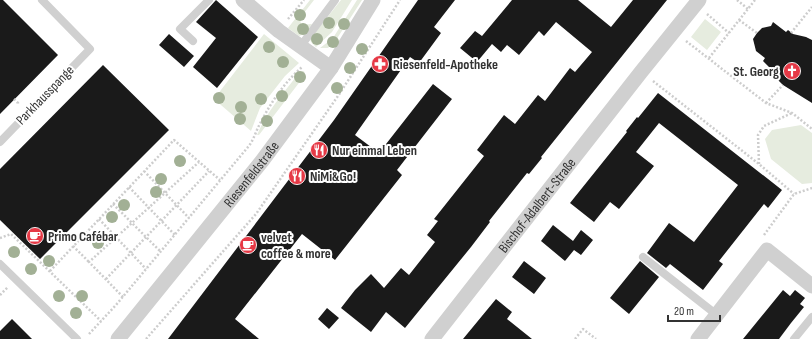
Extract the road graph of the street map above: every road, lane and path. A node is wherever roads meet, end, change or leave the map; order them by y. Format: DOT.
graph roads {
  1 [pos="42,0"];
  2 [pos="209,0"];
  3 [pos="243,0"];
  4 [pos="304,0"];
  5 [pos="335,0"];
  6 [pos="373,0"];
  7 [pos="400,0"];
  8 [pos="737,0"];
  9 [pos="755,0"];
  10 [pos="697,2"];
  11 [pos="812,7"];
  12 [pos="748,9"];
  13 [pos="739,20"];
  14 [pos="279,31"];
  15 [pos="674,32"];
  16 [pos="729,33"];
  17 [pos="757,33"];
  18 [pos="792,33"];
  19 [pos="193,41"];
  20 [pos="300,47"];
  21 [pos="312,55"];
  22 [pos="709,58"];
  23 [pos="331,68"];
  24 [pos="641,72"];
  25 [pos="783,85"];
  26 [pos="14,99"];
  27 [pos="766,103"];
  28 [pos="14,108"];
  29 [pos="792,113"];
  30 [pos="812,129"];
  31 [pos="257,140"];
  32 [pos="252,141"];
  33 [pos="0,142"];
  34 [pos="199,162"];
  35 [pos="759,164"];
  36 [pos="144,171"];
  37 [pos="209,171"];
  38 [pos="220,180"];
  39 [pos="129,187"];
  40 [pos="812,188"];
  41 [pos="165,193"];
  42 [pos="794,194"];
  43 [pos="113,204"];
  44 [pos="177,204"];
  45 [pos="149,208"];
  46 [pos="189,218"];
  47 [pos="99,219"];
  48 [pos="162,221"];
  49 [pos="132,223"];
  50 [pos="175,235"];
  51 [pos="116,237"];
  52 [pos="146,237"];
  53 [pos="0,238"];
  54 [pos="74,246"];
  55 [pos="767,250"];
  56 [pos="161,252"];
  57 [pos="131,253"];
  58 [pos="643,257"];
  59 [pos="89,262"];
  60 [pos="0,264"];
  61 [pos="146,269"];
  62 [pos="50,271"];
  63 [pos="106,279"];
  64 [pos="812,286"];
  65 [pos="124,297"];
  66 [pos="717,315"];
  67 [pos="812,317"];
  68 [pos="101,321"];
  69 [pos="121,338"];
  70 [pos="77,339"];
  71 [pos="85,339"];
  72 [pos="146,339"];
  73 [pos="432,339"];
  74 [pos="575,339"];
  75 [pos="596,339"];
  76 [pos="698,339"];
  77 [pos="794,339"];
  1 -- 33 [label="lane, Parkhausspange"];
  2 -- 19 [label="lane"];
  3 -- 14 [label="street"];
  4 -- 14 [label="path"];
  5 -- 20 [label="lane"];
  6 -- 23 [label="street, Riesenfeldstraße"];
  7 -- 72 [label="path"];
  8 -- 12 [label="path"];
  9 -- 12 [label="path"];
  10 -- 15 [label="street, Bischof-Adalbert-Straße"];
  10 -- 16 [label="path"];
  11 -- 18 [label="path"];
  12 -- 13 [label="path"];
  13 -- 16 [label="path"];
  13 -- 17 [label="path"];
  14 -- 20 [label="street"];
  15 -- 22 [label="path"];
  15 -- 24 [label="street, Bischof-Adalbert-Straße"];
  16 -- 22 [label="path"];
  20 -- 21 [label="street"];
  21 -- 23 [label="street"];
  21 -- 32 [label="path"];
  22 -- 27 [label="path"];
  23 -- 69 [label="street, Riesenfeldstraße"];
  24 -- 35 [label="path"];
  24 -- 73 [label="street, Bischof-Adalbert-Straße"];
  25 -- 27 [label="path"];
  26 -- 28 [label="path"];
  27 -- 29 [label="path"];
  29 -- 30 [label="path"];
  29 -- 35 [label="path"];
  31 -- 32 [label="path"];
  32 -- 38 [label="path"];
  34 -- 36 [label="path"];
  34 -- 37 [label="path"];
  34 -- 41 [label="path"];
  35 -- 42 [label="path"];
  36 -- 39 [label="path"];
  36 -- 41 [label="path"];
  37 -- 38 [label="path"];
  37 -- 44 [label="path"];
  38 -- 46 [label="path"];
  39 -- 43 [label="path"];
  39 -- 45 [label="path"];
  40 -- 42 [label="path"];
  41 -- 44 [label="path"];
  41 -- 45 [label="path"];
  42 -- 55 [label="path"];
  43 -- 47 [label="path"];
  43 -- 49 [label="path"];
  44 -- 46 [label="path"];
  44 -- 48 [label="path"];
  45 -- 48 [label="path"];
  45 -- 49 [label="path"];
  46 -- 50 [label="path"];
  47 -- 51 [label="path"];
  47 -- 54 [label="path"];
  48 -- 50 [label="path"];
  48 -- 52 [label="path"];
  49 -- 51 [label="path"];
  49 -- 52 [label="path"];
  50 -- 56 [label="path"];
  51 -- 57 [label="path"];
  51 -- 59 [label="path"];
  52 -- 56 [label="path"];
  52 -- 57 [label="path"];
  53 -- 62 [label="path"];
  54 -- 59 [label="path"];
  54 -- 62 [label="path"];
  55 -- 64 [label="street"];
  55 -- 66 [label="street"];
  56 -- 61 [label="path"];
  57 -- 61 [label="path"];
  57 -- 63 [label="path"];
  58 -- 66 [label="lane"];
  59 -- 63 [label="path"];
  60 -- 70 [label="lane"];
  61 -- 65 [label="path"];
  62 -- 68 [label="path"];
  63 -- 65 [label="path"];
  65 -- 68 [label="path"];
  66 -- 76 [label="street"];
  67 -- 77 [label="lane"];
  68 -- 71 [label="path"];
  74 -- 75 [label="path"];
}
